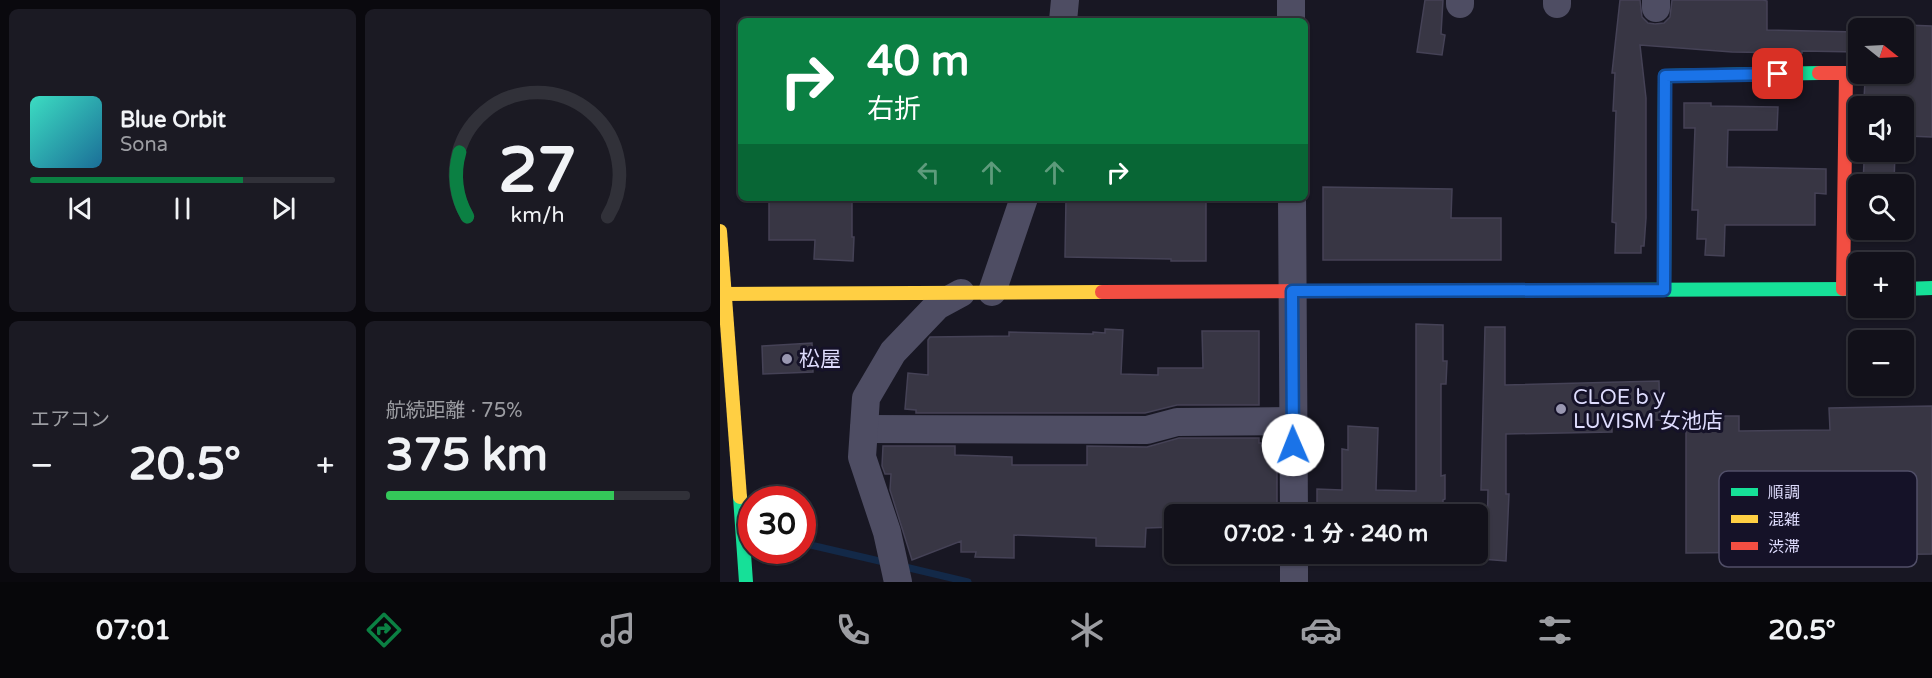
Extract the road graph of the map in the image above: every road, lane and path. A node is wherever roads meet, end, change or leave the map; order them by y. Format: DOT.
graph roads {
  1 [pos="1065,0"];
  2 [pos="1291,0"];
  3 [pos="1064,18"];
  4 [pos="1291,18"];
  5 [pos="1023,201"];
  6 [pos="1292,201"];
  7 [pos="720,231"];
  8 [pos="1932,288"];
  9 [pos="1843,289"];
  10 [pos="1848,289"];
  11 [pos="1914,289"];
  12 [pos="1664,290"];
  13 [pos="1292,291"];
  14 [pos="961,292"];
  15 [pos="992,292"];
  16 [pos="722,294"];
  17 [pos="1292,421"];
  18 [pos="864,429"];
  19 [pos="1293,504"];
  20 [pos="1294,564"];
  21 [pos="746,582"];
  22 [pos="898,582"];
  23 [pos="1294,582"];
  1 -- 3 [label="street"];
  2 -- 4 [label="street"];
  5 -- 15 [label="street"];
  6 -- 13 [label="street"];
  7 -- 16 [label="street"];
  8 -- 11 [label="street"];
  9 -- 10 [label="street"];
  9 -- 12 [label="street"];
  9 -- 12 [label="street"];
  12 -- 13 [label="street"];
  13 -- 15 [label="street"];
  13 -- 17 [label="street"];
  14 -- 15 [label="street"];
  14 -- 16 [label="street"];
  14 -- 18 [label="street"];
  16 -- 21 [label="street"];
  17 -- 18 [label="street"];
  17 -- 19 [label="street"];
  18 -- 22 [label="street"];
  20 -- 23 [label="street"];
}
